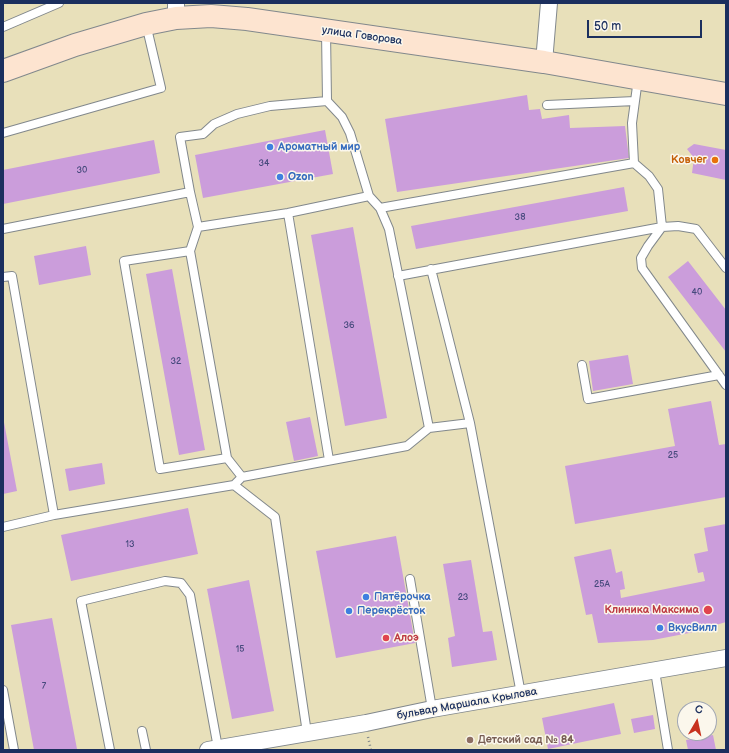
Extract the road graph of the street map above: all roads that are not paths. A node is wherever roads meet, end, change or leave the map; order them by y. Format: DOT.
graph roads {
  1 [pos="59,3"];
  2 [pos="549,3"];
  3 [pos="176,10"];
  4 [pos="146,24"];
  5 [pos="3,27"];
  6 [pos="326,30"];
  7 [pos="544,62"];
  8 [pos="3,70"];
  9 [pos="638,79"];
  10 [pos="726,94"];
  11 [pos="327,101"];
  12 [pos="635,101"];
  13 [pos="547,105"];
  14 [pos="3,133"];
  15 [pos="634,163"];
  16 [pos="190,192"];
  17 [pos="368,196"];
  18 [pos="380,208"];
  19 [pos="288,213"];
  20 [pos="198,227"];
  21 [pos="662,227"];
  22 [pos="3,229"];
  23 [pos="190,251"];
  24 [pos="726,268"];
  25 [pos="430,270"];
  26 [pos="398,276"];
  27 [pos="3,277"];
  28 [pos="582,365"];
  29 [pos="719,375"];
  30 [pos="726,385"];
  31 [pos="470,423"];
  32 [pos="429,428"];
  33 [pos="227,458"];
  34 [pos="328,460"];
  35 [pos="242,477"];
  36 [pos="234,484"];
  37 [pos="54,515"];
  38 [pos="3,527"];
  39 [pos="410,579"];
  40 [pos="726,658"];
  41 [pos="655,671"];
  42 [pos="3,690"];
  43 [pos="521,694"];
  44 [pos="432,709"];
  45 [pos="142,731"];
  46 [pos="307,733"];
  47 [pos="213,749"];
  48 [pos="14,750"];
  49 [pos="110,750"];
  50 [pos="146,750"];
  51 [pos="668,750"];
  1 -- 5 [label="lane"];
  2 -- 7 [label="street"];
  3 -- 4 [label="main road, улица Говорова"];
  3 -- 6 [label="main road, улица Говорова"];
  4 -- 8 [label="main road, улица Говорова"];
  4 -- 14 [label="lane"];
  6 -- 7 [label="main road, улица Говорова"];
  6 -- 11 [label="lane"];
  7 -- 9 [label="main road, улица Говорова"];
  9 -- 10 [label="main road, улица Говорова"];
  9 -- 12 [label="lane"];
  11 -- 16 [label="lane"];
  11 -- 17 [label="lane"];
  12 -- 13 [label="lane"];
  12 -- 15 [label="lane"];
  15 -- 18 [label="lane"];
  15 -- 21 [label="lane"];
  16 -- 20 [label="lane"];
  16 -- 22 [label="lane"];
  17 -- 18 [label="lane"];
  17 -- 19 [label="lane"];
  18 -- 26 [label="lane"];
  19 -- 20 [label="lane"];
  19 -- 34 [label="lane"];
  20 -- 23 [label="lane"];
  21 -- 24 [label="lane"];
  21 -- 25 [label="lane"];
  21 -- 29 [label="lane"];
  23 -- 33 [label="lane"];
  23 -- 33 [label="lane"];
  25 -- 26 [label="lane"];
  25 -- 31 [label="lane"];
  26 -- 32 [label="lane"];
  27 -- 37 [label="lane"];
  28 -- 29 [label="lane"];
  29 -- 30 [label="lane"];
  31 -- 32 [label="lane"];
  31 -- 43 [label="lane"];
  32 -- 34 [label="lane"];
  33 -- 35 [label="lane"];
  34 -- 35 [label="lane"];
  35 -- 36 [label="lane"];
  36 -- 37 [label="lane"];
  36 -- 46 [label="lane"];
  37 -- 38 [label="lane"];
  39 -- 44 [label="lane"];
  40 -- 41 [label="street, бульвар Маршала Крылова"];
  41 -- 43 [label="street, бульвар Маршала Крылова"];
  41 -- 51 [label="lane"];
  42 -- 48 [label="lane"];
  43 -- 44 [label="street, бульвар Маршала Крылова"];
  44 -- 46 [label="street, бульвар Маршала Крылова"];
  45 -- 50 [label="lane"];
  46 -- 47 [label="street, бульвар Маршала Крылова"];
  47 -- 49 [label="lane"];
}
